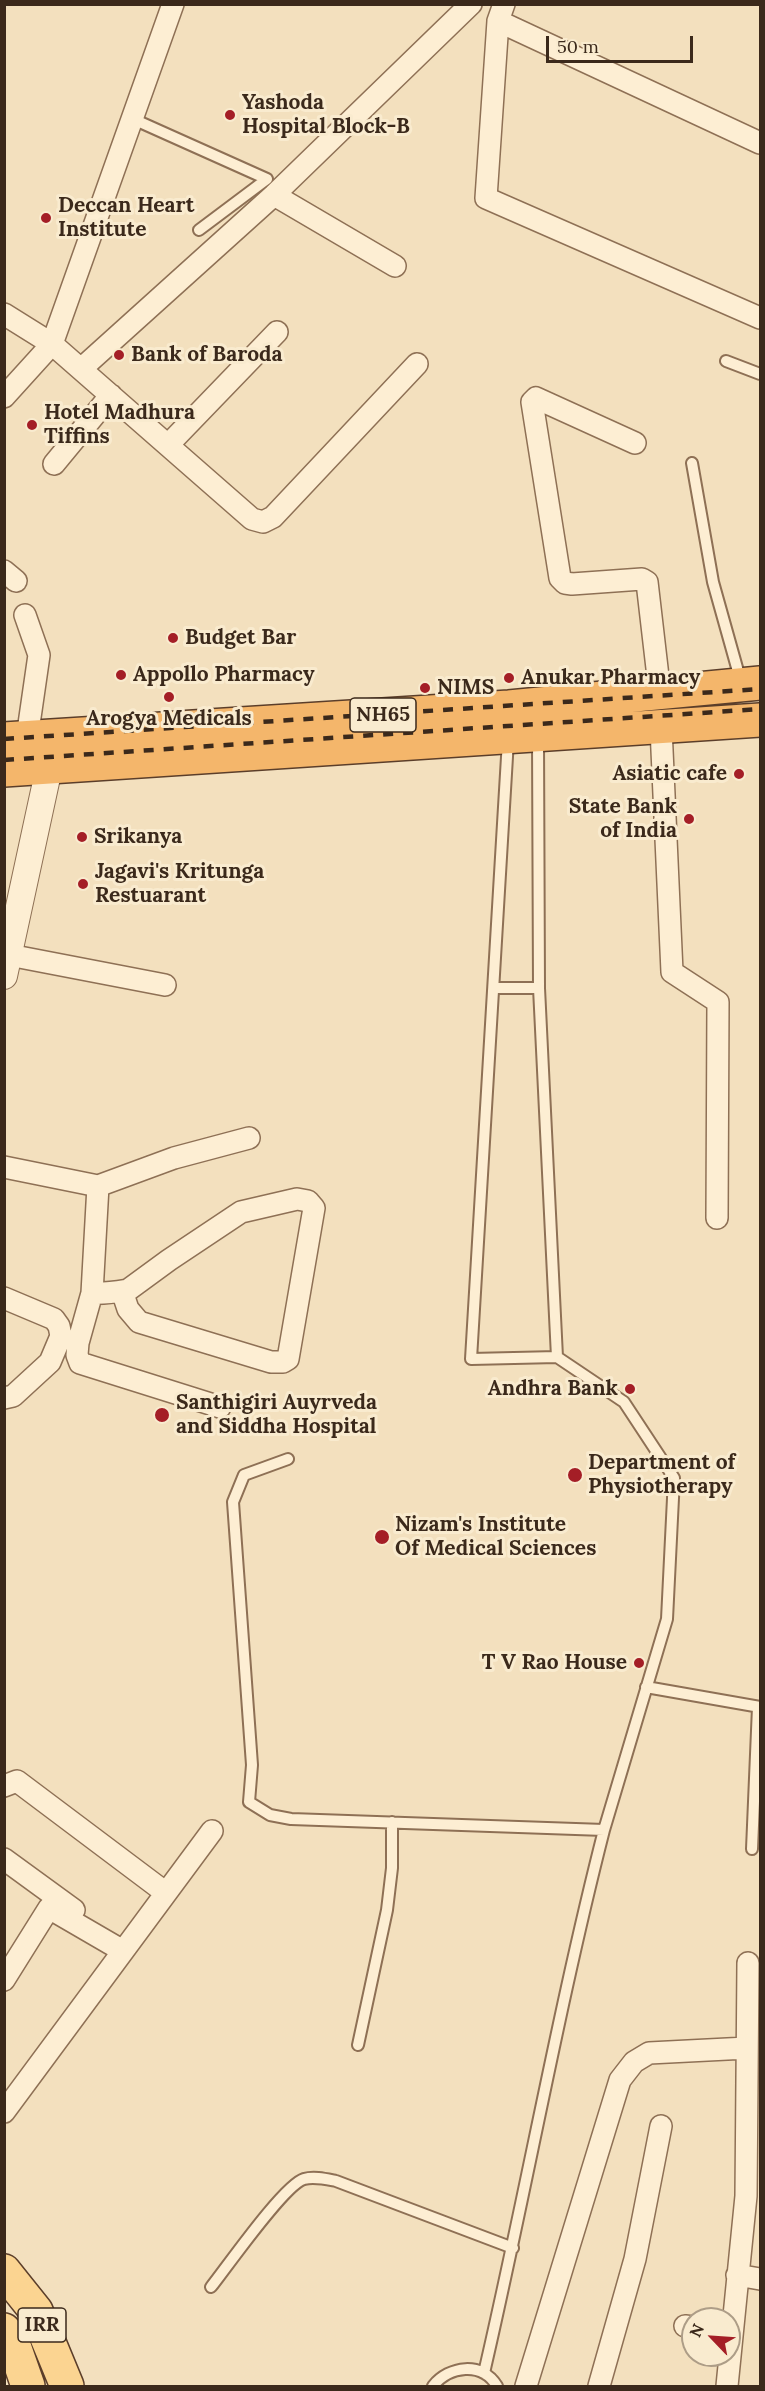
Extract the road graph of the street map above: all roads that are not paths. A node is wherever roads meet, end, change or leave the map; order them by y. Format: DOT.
graph roads {
  1 [pos="173,4"];
  2 [pos="471,4"];
  3 [pos="501,13"];
  4 [pos="133,119"];
  5 [pos="760,143"];
  6 [pos="274,195"];
  7 [pos="199,230"];
  8 [pos="395,266"];
  9 [pos="4,314"];
  10 [pos="760,318"];
  11 [pos="277,333"];
  12 [pos="52,344"];
  13 [pos="726,361"];
  14 [pos="417,364"];
  15 [pos="81,369"];
  16 [pos="760,374"];
  17 [pos="111,395"];
  18 [pos="4,397"];
  19 [pos="635,444"];
  20 [pos="168,445"];
  21 [pos="54,464"];
  22 [pos="692,464"];
  23 [pos="25,615"];
  24 [pos="751,684"];
  25 [pos="672,693"];
  26 [pos="760,720"];
  27 [pos="675,726"];
  28 [pos="523,736"];
  29 [pos="16,738"];
  30 [pos="49,768"];
  31 [pos="4,770"];
  32 [pos="7,966"];
  33 [pos="165,985"];
  34 [pos="495,988"];
  35 [pos="540,988"];
  36 [pos="249,1138"];
  37 [pos="4,1167"];
  38 [pos="98,1186"];
  39 [pos="717,1218"];
  40 [pos="122,1291"];
  41 [pos="92,1293"];
  42 [pos="4,1298"];
  43 [pos="557,1357"];
  44 [pos="4,1398"];
  45 [pos="220,1407"];
  46 [pos="288,1459"];
  47 [pos="646,1687"];
  48 [pos="759,1707"];
  49 [pos="4,1786"];
  50 [pos="392,1822"];
  51 [pos="604,1830"];
  52 [pos="212,1831"];
  53 [pos="752,1850"];
  54 [pos="4,1859"];
  55 [pos="166,1893"];
  56 [pos="104,1932"];
  57 [pos="123,1951"];
  58 [pos="748,1963"];
  59 [pos="4,1980"];
  60 [pos="358,2045"];
  61 [pos="747,2048"];
  62 [pos="4,2112"];
  63 [pos="661,2126"];
  64 [pos="753,2197"];
  65 [pos="513,2248"];
  66 [pos="4,2271"];
  67 [pos="737,2275"];
  68 [pos="760,2279"];
  69 [pos="211,2287"];
  70 [pos="733,2307"];
  71 [pos="4,2330"];
  72 [pos="728,2367"];
  73 [pos="484,2373"];
  74 [pos="28,2386"];
  75 [pos="67,2386"];
  76 [pos="433,2386"];
  77 [pos="496,2386"];
  78 [pos="526,2386"];
  79 [pos="599,2386"];
  80 [pos="727,2386"];
  1 -- 4 [label="street"];
  2 -- 6 [label="street"];
  3 -- 5 [label="street"];
  3 -- 10 [label="street"];
  4 -- 7 [label="lane"];
  4 -- 12 [label="street"];
  6 -- 8 [label="street"];
  6 -- 15 [label="street"];
  9 -- 12 [label="street"];
  11 -- 20 [label="street"];
  12 -- 15 [label="street"];
  12 -- 18 [label="street"];
  13 -- 16 [label="lane"];
  14 -- 20 [label="street"];
  15 -- 17 [label="street"];
  17 -- 20 [label="street"];
  17 -- 21 [label="street"];
  19 -- 25 [label="street"];
  22 -- 24 [label="lane"];
  23 -- 29 [label="street"];
  24 -- 25 [label="highway, NH65"];
  25 -- 27 [label="highway"];
  25 -- 29 [label="highway, NH65"];
  26 -- 27 [label="highway, NH65"];
  27 -- 28 [label="highway, NH65"];
  27 -- 39 [label="street"];
  28 -- 30 [label="highway, NH65"];
  28 -- 34 [label="lane"];
  28 -- 35 [label="lane"];
  30 -- 31 [label="highway, NH65"];
  30 -- 32 [label="street"];
  32 -- 33 [label="street"];
  34 -- 35 [label="lane"];
  34 -- 43 [label="lane"];
  35 -- 43 [label="lane"];
  36 -- 38 [label="street"];
  37 -- 38 [label="street"];
  38 -- 41 [label="street"];
  40 -- 40 [label="street"];
  40 -- 41 [label="street"];
  41 -- 45 [label="street"];
  42 -- 44 [label="street"];
  43 -- 47 [label="lane"];
  46 -- 50 [label="lane"];
  47 -- 48 [label="lane"];
  47 -- 51 [label="lane"];
  48 -- 53 [label="lane"];
  49 -- 55 [label="street"];
  50 -- 51 [label="lane"];
  50 -- 60 [label="lane"];
  51 -- 65 [label="lane"];
  52 -- 55 [label="street"];
  54 -- 56 [label="street"];
  55 -- 57 [label="street"];
  57 -- 59 [label="street"];
  57 -- 62 [label="street"];
  58 -- 61 [label="street"];
  61 -- 64 [label="street"];
  61 -- 78 [label="street"];
  63 -- 79 [label="street"];
  64 -- 67 [label="street"];
  65 -- 69 [label="lane"];
  65 -- 73 [label="lane"];
  66 -- 75 [label="main road, IRR"];
  67 -- 68 [label="street"];
  67 -- 70 [label="street"];
  71 -- 74 [label="main road, IRR"];
  72 -- 80 [label="street"];
  73 -- 76 [label="lane"];
  73 -- 77 [label="lane"];
}
